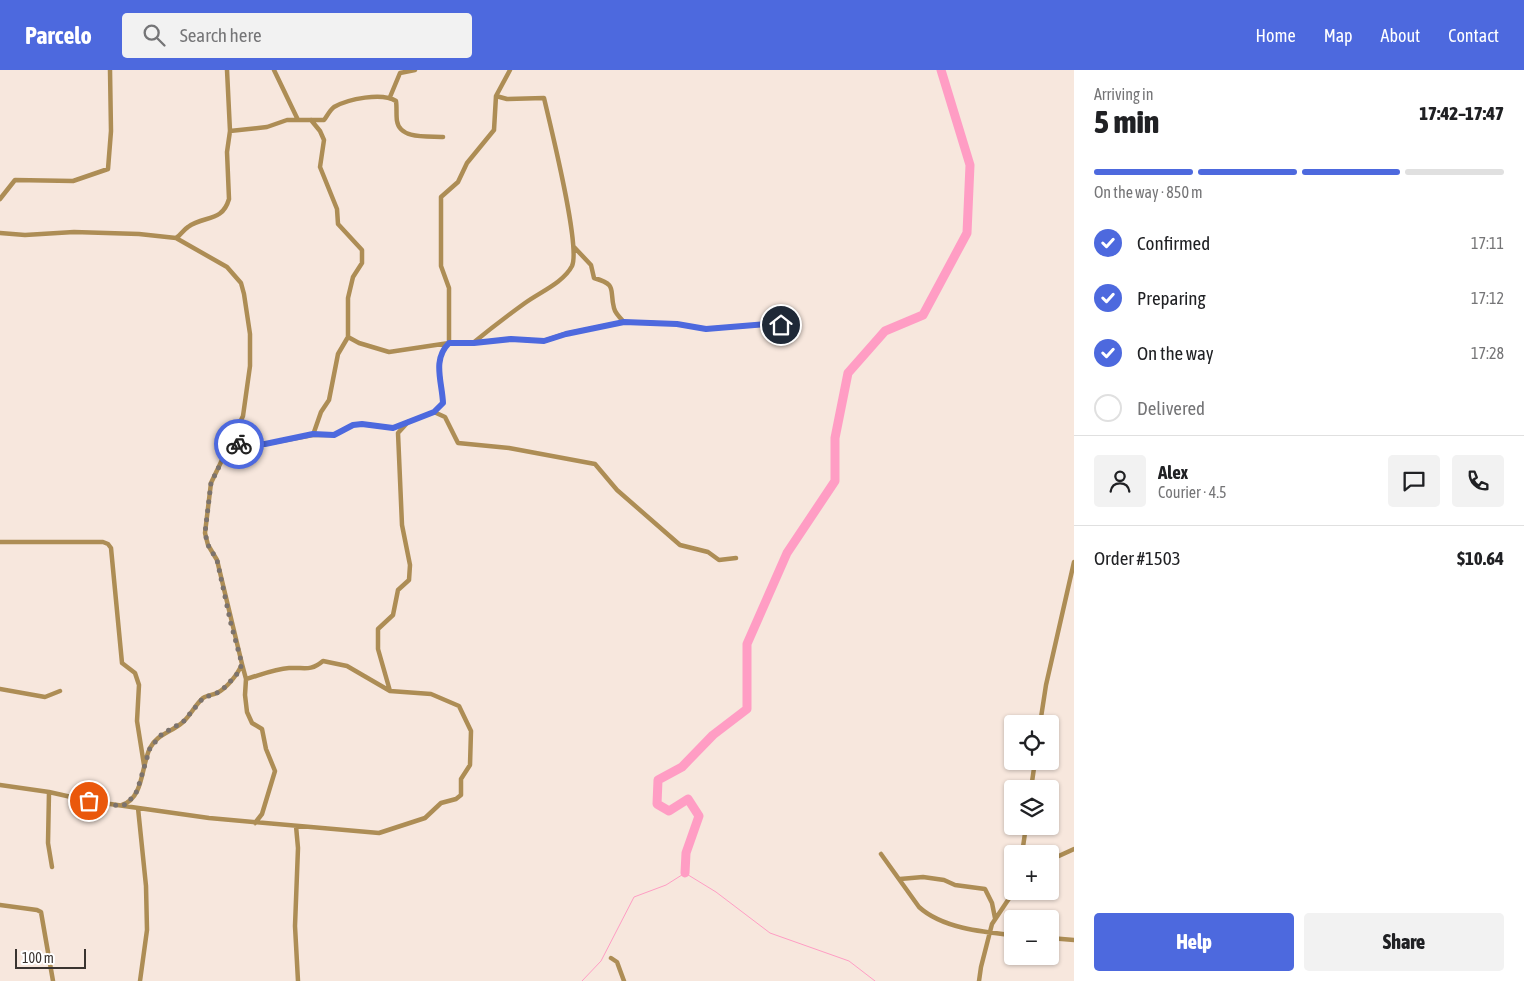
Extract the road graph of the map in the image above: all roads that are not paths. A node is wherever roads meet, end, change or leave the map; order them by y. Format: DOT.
graph roads {
  1 [pos="110,70"];
  2 [pos="227,70"];
  3 [pos="274,70"];
  4 [pos="415,70"];
  5 [pos="510,70"];
  6 [pos="496,96"];
  7 [pos="390,97"];
  8 [pos="298,120"];
  9 [pos="311,120"];
  10 [pos="230,131"];
  11 [pos="443,137"];
  12 [pos="0,199"];
  13 [pos="0,233"];
  14 [pos="176,238"];
  15 [pos="574,247"];
  16 [pos="624,322"];
  17 [pos="793,326"];
  18 [pos="348,337"];
  19 [pos="449,343"];
  20 [pos="474,343"];
  21 [pos="434,412"];
  22 [pos="408,422"];
  23 [pos="313,434"];
  24 [pos="228,448"];
  25 [pos="0,542"];
  26 [pos="736,558"];
  27 [pos="1074,562"];
  28 [pos="242,664"];
  29 [pos="246,679"];
  30 [pos="0,689"];
  31 [pos="60,691"];
  32 [pos="390,691"];
  33 [pos="1041,715"];
  34 [pos="144,767"];
  35 [pos="0,785"];
  36 [pos="49,792"];
  37 [pos="121,806"];
  38 [pos="138,808"];
  39 [pos="255,823"];
  40 [pos="296,826"];
  41 [pos="1074,849"];
  42 [pos="881,854"];
  43 [pos="1059,856"];
  44 [pos="52,866"];
  45 [pos="900,879"];
  46 [pos="1008,900"];
  47 [pos="0,905"];
  48 [pos="995,918"];
  49 [pos="990,933"];
  50 [pos="1004,934"];
  51 [pos="1059,939"];
  52 [pos="1074,940"];
  53 [pos="611,958"];
  54 [pos="53,981"];
  55 [pos="140,981"];
  56 [pos="298,981"];
  57 [pos="624,981"];
  58 [pos="979,981"];
  1 -- 12 [label="street"];
  2 -- 10 [label="street"];
  3 -- 8 [label="street"];
  4 -- 7 [label="street"];
  5 -- 6 [label="street"];
  6 -- 15 [label="street"];
  6 -- 19 [label="street"];
  7 -- 9 [label="street"];
  7 -- 11 [label="street"];
  8 -- 9 [label="street"];
  8 -- 10 [label="street"];
  9 -- 18 [label="street"];
  10 -- 14 [label="street"];
  13 -- 14 [label="street"];
  14 -- 24 [label="street"];
  15 -- 16 [label="street"];
  15 -- 20 [label="street"];
  16 -- 17 [label="street"];
  16 -- 20 [label="street"];
  18 -- 19 [label="street"];
  18 -- 23 [label="street"];
  19 -- 20 [label="street"];
  19 -- 21 [label="street"];
  21 -- 22 [label="street"];
  21 -- 26 [label="street"];
  22 -- 23 [label="street"];
  22 -- 32 [label="street"];
  23 -- 24 [label="street"];
  24 -- 28 [label="street"];
  25 -- 34 [label="street"];
  27 -- 33 [label="street"];
  28 -- 29 [label="street"];
  28 -- 34 [label="street"];
  29 -- 32 [label="street"];
  29 -- 39 [label="street"];
  30 -- 31 [label="street"];
  32 -- 40 [label="street"];
  34 -- 37 [label="street"];
  35 -- 36 [label="street"];
  36 -- 37 [label="street"];
  36 -- 44 [label="street"];
  37 -- 38 [label="street"];
  38 -- 39 [label="street"];
  38 -- 55 [label="street"];
  39 -- 40 [label="street"];
  40 -- 56 [label="street"];
  41 -- 43 [label="street"];
  42 -- 45 [label="street"];
  45 -- 48 [label="street"];
  45 -- 49 [label="street"];
  46 -- 48 [label="street"];
  47 -- 54 [label="street"];
  48 -- 49 [label="street"];
  49 -- 50 [label="street"];
  49 -- 58 [label="street"];
  51 -- 52 [label="street"];
  53 -- 57 [label="street"];
}
